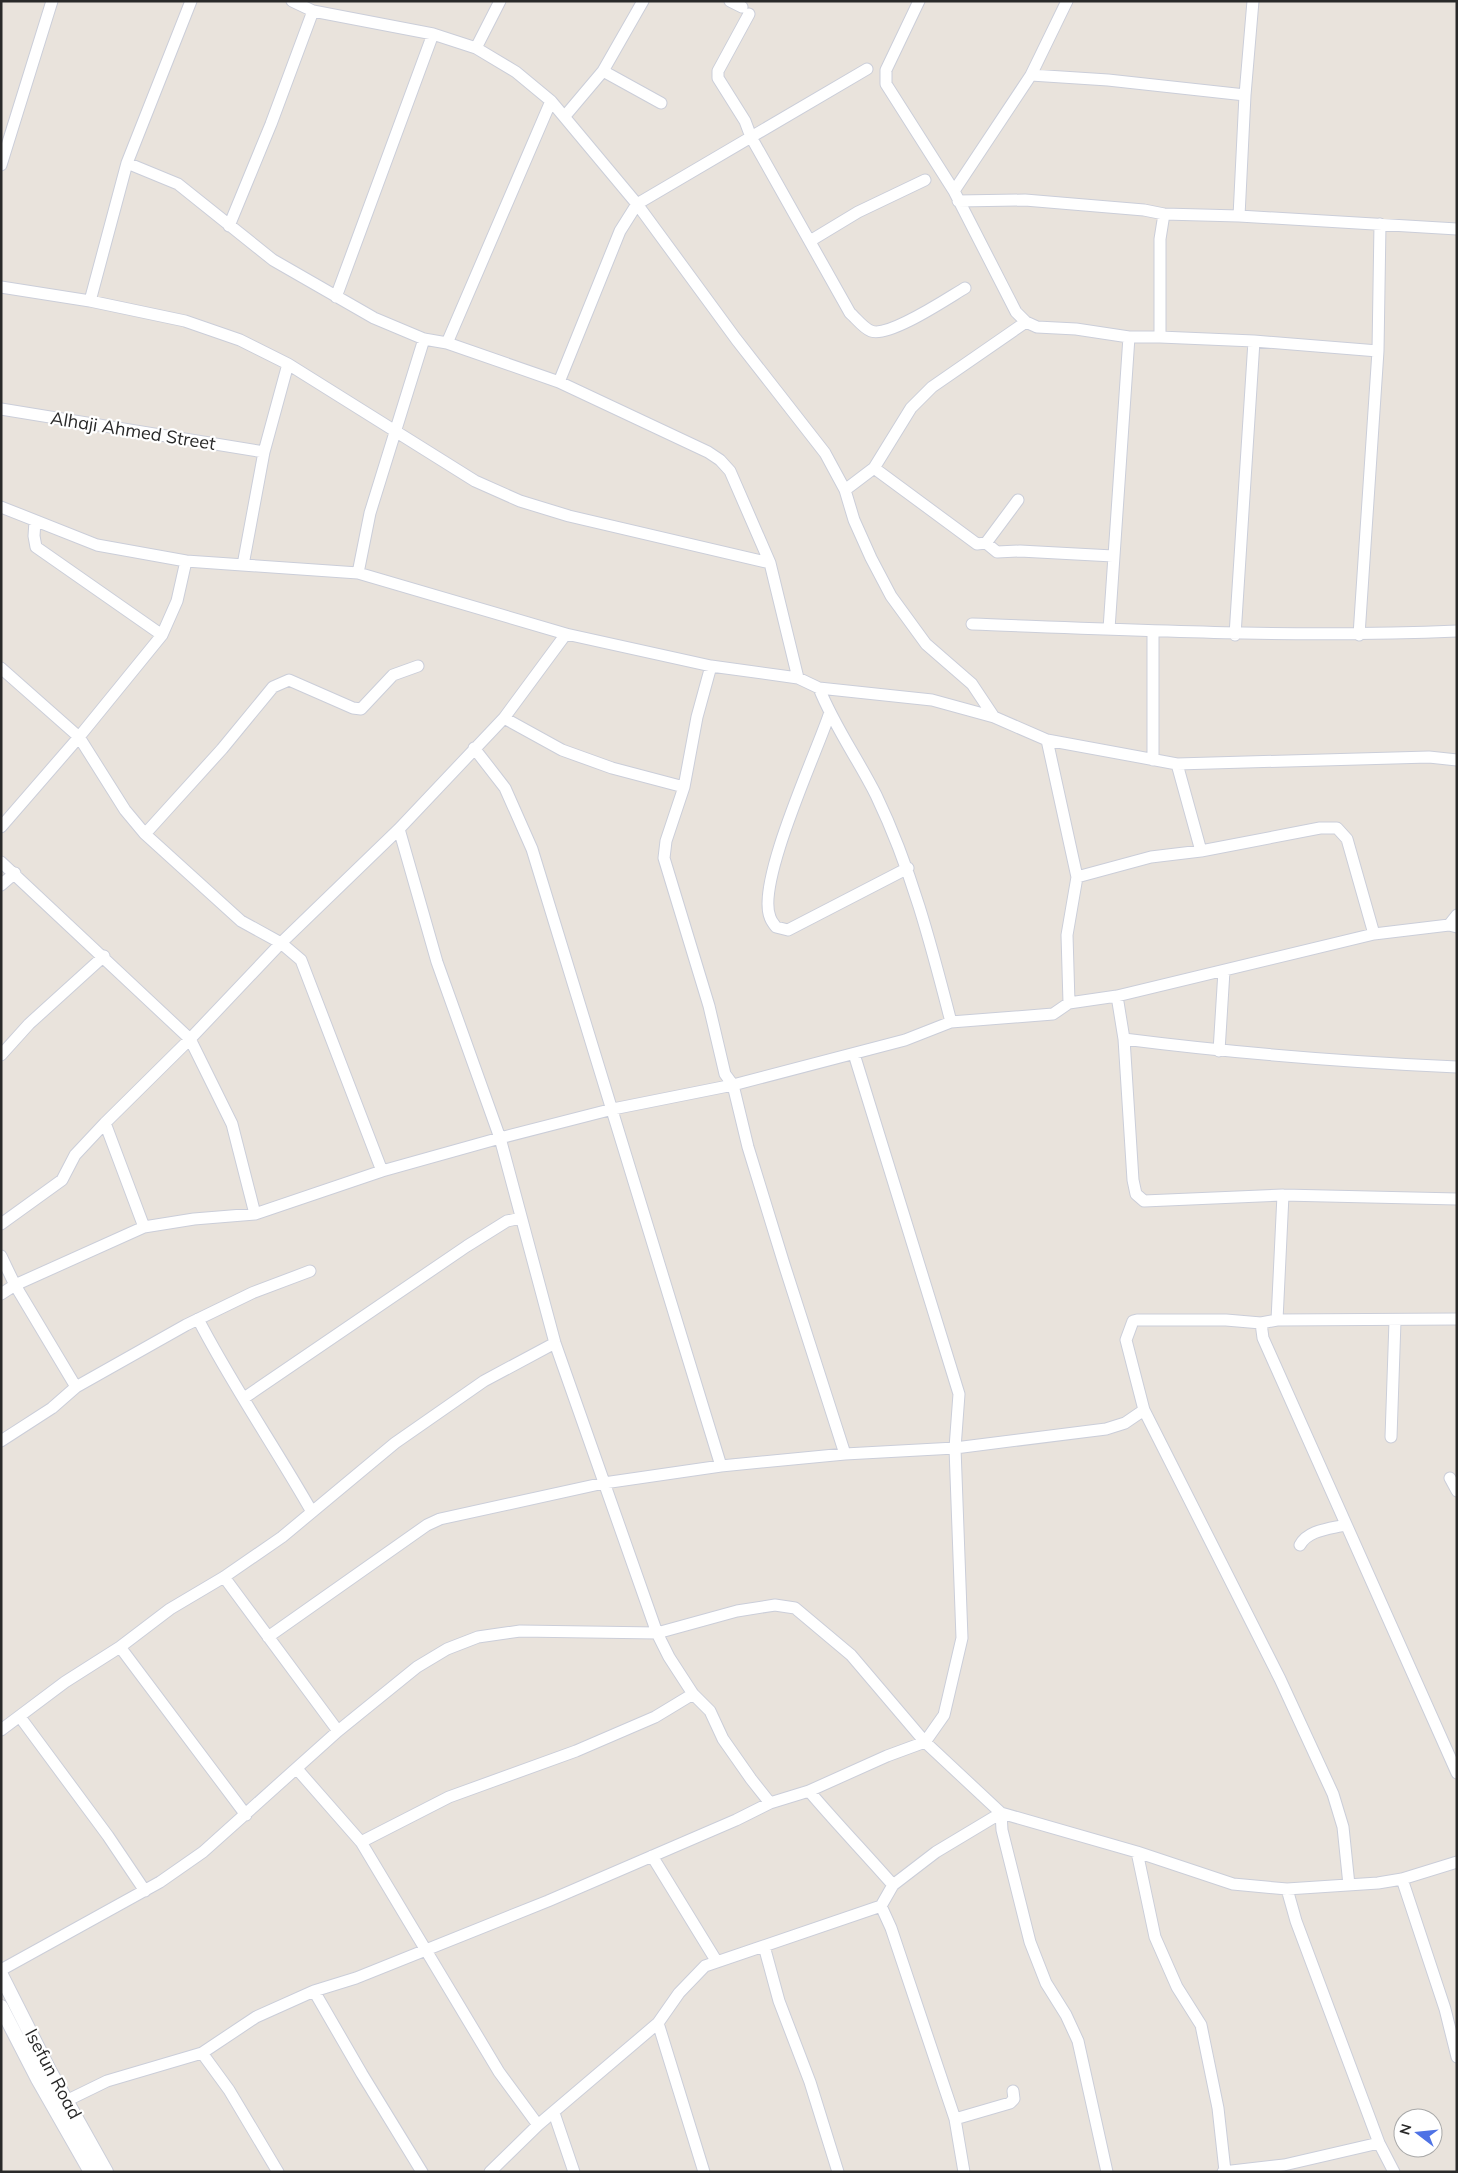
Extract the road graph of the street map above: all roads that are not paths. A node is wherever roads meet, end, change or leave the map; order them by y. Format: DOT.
graph roads {
  1 [pos="52,1"];
  2 [pos="192,1"];
  3 [pos="292,1"];
  4 [pos="500,1"];
  5 [pos="643,1"];
  6 [pos="730,1"];
  7 [pos="919,1"];
  8 [pos="1068,1"];
  9 [pos="1253,1"];
  10 [pos="313,11"];
  11 [pos="432,34"];
  12 [pos="476,48"];
  13 [pos="867,69"];
  14 [pos="603,71"];
  15 [pos="1031,75"];
  16 [pos="1245,95"];
  17 [pos="551,101"];
  18 [pos="662,103"];
  19 [pos="565,116"];
  20 [pos="751,137"];
  21 [pos="127,163"];
  22 [pos="1,165"];
  23 [pos="925,180"];
  24 [pos="956,196"];
  25 [pos="637,204"];
  26 [pos="1164,214"];
  27 [pos="1239,216"];
  28 [pos="1380,224"];
  29 [pos="229,226"];
  30 [pos="1457,229"];
  31 [pos="810,241"];
  32 [pos="1,287"];
  33 [pos="966,288"];
  34 [pos="336,297"];
  35 [pos="90,302"];
  36 [pos="1026,322"];
  37 [pos="1129,337"];
  38 [pos="1160,337"];
  39 [pos="424,339"];
  40 [pos="1254,341"];
  41 [pos="447,343"];
  42 [pos="1378,351"];
  43 [pos="288,364"];
  44 [pos="559,382"];
  45 [pos="1,409"];
  46 [pos="395,431"];
  47 [pos="264,452"];
  48 [pos="874,468"];
  49 [pos="845,490"];
  50 [pos="1018,500"];
  51 [pos="1,507"];
  52 [pos="35,521"];
  53 [pos="986,543"];
  54 [pos="1113,556"];
  55 [pos="186,561"];
  56 [pos="770,563"];
  57 [pos="243,565"];
  58 [pos="358,573"];
  59 [pos="972,624"];
  60 [pos="1109,629"];
  61 [pos="1457,631"];
  62 [pos="1153,632"];
  63 [pos="566,634"];
  64 [pos="1234,634"];
  65 [pos="162,635"];
  66 [pos="1359,635"];
  67 [pos="418,666"];
  68 [pos="711,666"];
  69 [pos="1,668"];
  70 [pos="798,678"];
  71 [pos="818,688"];
  72 [pos="829,715"];
  73 [pos="994,717"];
  74 [pos="504,718"];
  75 [pos="79,737"];
  76 [pos="1047,740"];
  77 [pos="474,748"];
  78 [pos="1153,760"];
  79 [pos="1457,760"];
  80 [pos="1177,764"];
  81 [pos="684,787"];
  82 [pos="1,826"];
  83 [pos="399,829"];
  84 [pos="145,834"];
  85 [pos="1200,851"];
  86 [pos="1,862"];
  87 [pos="908,868"];
  88 [pos="15,873"];
  89 [pos="1077,877"];
  90 [pos="1,885"];
  91 [pos="1457,915"];
  92 [pos="1453,926"];
  93 [pos="1374,934"];
  94 [pos="281,943"];
  95 [pos="104,956"];
  96 [pos="1224,971"];
  97 [pos="1117,996"];
  98 [pos="1069,1003"];
  99 [pos="951,1022"];
  100 [pos="190,1039"];
  101 [pos="1124,1039"];
  102 [pos="1219,1051"];
  103 [pos="854,1054"];
  104 [pos="1,1055"];
  105 [pos="1457,1067"];
  106 [pos="733,1085"];
  107 [pos="613,1109"];
  108 [pos="105,1123"];
  109 [pos="500,1138"];
  110 [pos="382,1171"];
  111 [pos="1282,1195"];
  112 [pos="1457,1199"];
  113 [pos="254,1214"];
  114 [pos="520,1218"];
  115 [pos="1,1224"];
  116 [pos="144,1227"];
  117 [pos="1,1256"];
  118 [pos="310,1271"];
  119 [pos="15,1285"];
  120 [pos="1,1294"];
  121 [pos="198,1319"];
  122 [pos="1277,1320"];
  123 [pos="1457,1320"];
  124 [pos="1395,1321"];
  125 [pos="1262,1323"];
  126 [pos="555,1343"];
  127 [pos="76,1387"];
  128 [pos="244,1398"];
  129 [pos="1144,1410"];
  130 [pos="1391,1437"];
  131 [pos="1,1441"];
  132 [pos="955,1448"];
  133 [pos="845,1454"];
  134 [pos="722,1466"];
  135 [pos="1450,1478"];
  136 [pos="604,1483"];
  137 [pos="1457,1491"];
  138 [pos="312,1512"];
  139 [pos="1345,1525"];
  140 [pos="1300,1544"];
  141 [pos="224,1577"];
  142 [pos="657,1633"];
  143 [pos="268,1637"];
  144 [pos="120,1646"];
  145 [pos="694,1694"];
  146 [pos="20,1717"];
  147 [pos="1,1730"];
  148 [pos="338,1731"];
  149 [pos="925,1742"];
  150 [pos="297,1769"];
  151 [pos="1457,1773"];
  152 [pos="809,1791"];
  153 [pos="770,1803"];
  154 [pos="1001,1813"];
  155 [pos="246,1815"];
  156 [pos="361,1842"];
  157 [pos="1136,1852"];
  158 [pos="652,1856"];
  159 [pos="1457,1862"];
  160 [pos="1402,1879"];
  161 [pos="893,1885"];
  162 [pos="1349,1885"];
  163 [pos="1287,1889"];
  164 [pos="145,1891"];
  165 [pos="881,1906"];
  166 [pos="764,1946"];
  167 [pos="427,1948"];
  168 [pos="717,1962"];
  169 [pos="1,1970"];
  170 [pos="1,1975"];
  171 [pos="314,1991"];
  172 [pos="1,2007"];
  173 [pos="658,2023"];
  174 [pos="202,2053"];
  175 [pos="1457,2057"];
  176 [pos="1013,2091"];
  177 [pos="66,2101"];
  178 [pos="554,2113"];
  179 [pos="955,2119"];
  180 [pos="538,2126"];
  181 [pos="1379,2143"];
  182 [pos="1284,2169"];
  183 [pos="1224,2171"];
  184 [pos="91,2172"];
  185 [pos="106,2172"];
  186 [pos="278,2172"];
  187 [pos="422,2172"];
  188 [pos="490,2172"];
  189 [pos="574,2172"];
  190 [pos="704,2172"];
  191 [pos="838,2172"];
  192 [pos="964,2172"];
  193 [pos="1107,2172"];
  194 [pos="1394,2172"];
  1 -- 22 [label="street"];
  2 -- 21 [label="street"];
  3 -- 10 [label="street"];
  4 -- 12 [label="street"];
  5 -- 14 [label="street"];
  6 -- 20 [label="street"];
  7 -- 24 [label="street"];
  8 -- 15 [label="street"];
  9 -- 16 [label="street"];
  10 -- 11 [label="street"];
  10 -- 29 [label="street"];
  11 -- 12 [label="street"];
  11 -- 34 [label="street"];
  12 -- 17 [label="street"];
  13 -- 20 [label="street"];
  14 -- 18 [label="street"];
  14 -- 19 [label="street"];
  15 -- 16 [label="street"];
  15 -- 24 [label="street"];
  16 -- 27 [label="street"];
  17 -- 19 [label="street"];
  17 -- 41 [label="street"];
  19 -- 25 [label="street"];
  20 -- 25 [label="street"];
  20 -- 31 [label="street"];
  21 -- 29 [label="street"];
  21 -- 35 [label="street"];
  23 -- 31 [label="street"];
  24 -- 26 [label="street"];
  24 -- 36 [label="street"];
  25 -- 44 [label="street"];
  25 -- 49 [label="street"];
  26 -- 27 [label="street"];
  26 -- 38 [label="street"];
  27 -- 28 [label="street"];
  28 -- 30 [label="street"];
  28 -- 42 [label="street"];
  29 -- 34 [label="street"];
  31 -- 33 [label="street"];
  32 -- 35 [label="street"];
  34 -- 39 [label="street"];
  35 -- 43 [label="street"];
  36 -- 37 [label="street"];
  36 -- 48 [label="street"];
  37 -- 38 [label="street"];
  37 -- 54 [label="street"];
  38 -- 40 [label="street"];
  39 -- 41 [label="street"];
  39 -- 46 [label="street"];
  40 -- 42 [label="street"];
  40 -- 64 [label="street"];
  41 -- 44 [label="street"];
  42 -- 66 [label="street"];
  43 -- 46 [label="street"];
  43 -- 47 [label="street"];
  44 -- 56 [label="street"];
  45 -- 47 [label="street, Alhaji Ahmed Street"];
  46 -- 56 [label="street"];
  46 -- 58 [label="street"];
  47 -- 57 [label="street"];
  48 -- 49 [label="street"];
  48 -- 53 [label="street"];
  49 -- 73 [label="street"];
  50 -- 53 [label="street"];
  51 -- 52 [label="street"];
  52 -- 55 [label="street"];
  52 -- 65 [label="street"];
  53 -- 54 [label="street"];
  54 -- 60 [label="street"];
  55 -- 57 [label="street"];
  55 -- 65 [label="street"];
  56 -- 70 [label="street"];
  57 -- 58 [label="street"];
  58 -- 63 [label="street"];
  59 -- 60 [label="street"];
  60 -- 62 [label="street"];
  61 -- 66 [label="street"];
  62 -- 64 [label="street"];
  62 -- 78 [label="street"];
  63 -- 68 [label="street"];
  63 -- 74 [label="street"];
  64 -- 66 [label="street"];
  65 -- 75 [label="street"];
  67 -- 84 [label="street"];
  68 -- 70 [label="street"];
  68 -- 81 [label="street"];
  69 -- 75 [label="street"];
  70 -- 71 [label="street"];
  71 -- 72 [label="street"];
  71 -- 73 [label="street"];
  72 -- 87 [label="street"];
  72 -- 87 [label="street"];
  73 -- 76 [label="street"];
  74 -- 77 [label="street"];
  74 -- 81 [label="street"];
  75 -- 82 [label="street"];
  75 -- 84 [label="street"];
  76 -- 78 [label="street"];
  76 -- 89 [label="street"];
  77 -- 83 [label="street"];
  77 -- 107 [label="street"];
  78 -- 80 [label="street"];
  79 -- 80 [label="street"];
  80 -- 85 [label="street"];
  81 -- 106 [label="street"];
  83 -- 94 [label="street"];
  83 -- 109 [label="street"];
  84 -- 94 [label="street"];
  85 -- 89 [label="street"];
  85 -- 93 [label="street"];
  86 -- 88 [label="street"];
  87 -- 99 [label="street"];
  88 -- 90 [label="street"];
  88 -- 95 [label="street"];
  89 -- 98 [label="street"];
  91 -- 92 [label="street"];
  92 -- 93 [label="street"];
  93 -- 96 [label="street"];
  94 -- 100 [label="street"];
  94 -- 110 [label="street"];
  95 -- 100 [label="street"];
  95 -- 104 [label="street"];
  96 -- 97 [label="street"];
  96 -- 102 [label="street"];
  97 -- 98 [label="street"];
  97 -- 101 [label="street"];
  98 -- 99 [label="street"];
  99 -- 103 [label="street"];
  100 -- 108 [label="street"];
  100 -- 113 [label="street"];
  101 -- 102 [label="street"];
  101 -- 111 [label="street"];
  102 -- 105 [label="street"];
  103 -- 106 [label="street"];
  103 -- 132 [label="street"];
  106 -- 107 [label="street"];
  106 -- 133 [label="street"];
  107 -- 109 [label="street"];
  107 -- 134 [label="street"];
  108 -- 115 [label="street"];
  108 -- 116 [label="street"];
  109 -- 110 [label="street"];
  109 -- 114 [label="street"];
  110 -- 113 [label="street"];
  111 -- 112 [label="street"];
  111 -- 122 [label="street"];
  113 -- 116 [label="street"];
  114 -- 126 [label="street"];
  114 -- 128 [label="street"];
  116 -- 119 [label="street"];
  117 -- 119 [label="street"];
  118 -- 121 [label="street"];
  119 -- 120 [label="street"];
  119 -- 127 [label="street"];
  121 -- 127 [label="street"];
  121 -- 128 [label="street"];
  122 -- 124 [label="street"];
  122 -- 125 [label="street"];
  123 -- 124 [label="street"];
  124 -- 130 [label="street"];
  125 -- 129 [label="street"];
  125 -- 139 [label="street"];
  126 -- 136 [label="street"];
  126 -- 138 [label="street"];
  127 -- 131 [label="street"];
  128 -- 138 [label="street"];
  129 -- 132 [label="street"];
  129 -- 162 [label="street"];
  132 -- 133 [label="street"];
  132 -- 149 [label="street"];
  133 -- 134 [label="street"];
  134 -- 136 [label="street"];
  135 -- 137 [label="street"];
  136 -- 142 [label="street"];
  136 -- 143 [label="street"];
  138 -- 141 [label="street"];
  139 -- 140 [label="street"];
  139 -- 151 [label="street"];
  141 -- 143 [label="street"];
  141 -- 144 [label="street"];
  142 -- 145 [label="street"];
  142 -- 148 [label="street"];
  142 -- 149 [label="street"];
  143 -- 148 [label="street"];
  144 -- 146 [label="street"];
  144 -- 155 [label="street"];
  145 -- 153 [label="street"];
  145 -- 156 [label="street"];
  146 -- 147 [label="street"];
  146 -- 164 [label="street"];
  148 -- 150 [label="street"];
  149 -- 152 [label="street"];
  149 -- 154 [label="street"];
  150 -- 155 [label="street"];
  150 -- 156 [label="street"];
  152 -- 153 [label="street"];
  152 -- 161 [label="street"];
  153 -- 158 [label="street"];
  154 -- 157 [label="street"];
  154 -- 161 [label="street"];
  154 -- 193 [label="street"];
  155 -- 164 [label="street"];
  156 -- 167 [label="street"];
  157 -- 163 [label="street"];
  157 -- 183 [label="street"];
  158 -- 167 [label="street"];
  158 -- 168 [label="street"];
  159 -- 160 [label="street"];
  160 -- 162 [label="street"];
  160 -- 175 [label="street"];
  161 -- 165 [label="street"];
  162 -- 163 [label="street"];
  163 -- 181 [label="street"];
  164 -- 169 [label="street"];
  165 -- 166 [label="street"];
  165 -- 179 [label="street"];
  166 -- 168 [label="street"];
  166 -- 191 [label="street"];
  167 -- 171 [label="street"];
  167 -- 180 [label="street"];
  168 -- 173 [label="street"];
  170 -- 177 [label="street, Isefun Road"];
  171 -- 174 [label="street"];
  171 -- 187 [label="street"];
  172 -- 184 [label="street, Isefun Road"];
  173 -- 178 [label="street"];
  173 -- 190 [label="street"];
  174 -- 177 [label="street"];
  174 -- 186 [label="street"];
  176 -- 179 [label="street"];
  177 -- 185 [label="street, Isefun Road"];
  178 -- 180 [label="street"];
  178 -- 189 [label="street"];
  179 -- 192 [label="street"];
  180 -- 188 [label="street"];
  181 -- 182 [label="street"];
  181 -- 194 [label="street"];
  182 -- 183 [label="street"];
}
